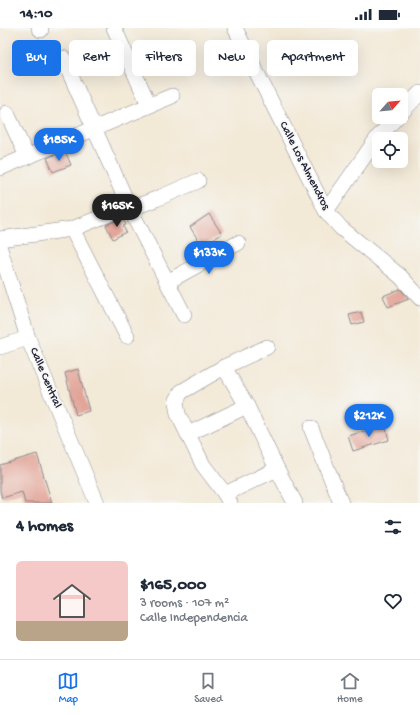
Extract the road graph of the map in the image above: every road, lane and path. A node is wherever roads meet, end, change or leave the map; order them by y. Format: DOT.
graph roads {
  1 [pos="114,28"];
  2 [pos="236,28"];
  3 [pos="63,58"];
  4 [pos="420,93"];
  5 [pos="172,96"];
  6 [pos="150,105"];
  7 [pos="408,106"];
  8 [pos="7,113"];
  9 [pos="390,124"];
  10 [pos="95,128"];
  11 [pos="27,157"];
  12 [pos="0,168"];
  13 [pos="198,181"];
  14 [pos="130,209"];
  15 [pos="326,211"];
  16 [pos="72,229"];
  17 [pos="0,239"];
  18 [pos="238,243"];
  19 [pos="0,249"];
  20 [pos="167,282"];
  21 [pos="420,298"];
  22 [pos="184,315"];
  23 [pos="127,336"];
  24 [pos="28,338"];
  25 [pos="0,347"];
  26 [pos="267,347"];
  27 [pos="224,367"];
  28 [pos="247,406"];
  29 [pos="311,428"];
  30 [pos="188,434"];
  31 [pos="277,469"];
  32 [pos="228,498"];
  33 [pos="97,503"];
  34 [pos="295,503"];
  35 [pos="341,503"];
  1 -- 6 [label="street"];
  2 -- 15 [label="street, Calle Los Almendros"];
  3 -- 10 [label="street"];
  4 -- 7 [label="street"];
  5 -- 6 [label="street"];
  6 -- 10 [label="street"];
  8 -- 11 [label="street"];
  9 -- 15 [label="street"];
  10 -- 11 [label="street"];
  10 -- 14 [label="street"];
  11 -- 12 [label="street"];
  13 -- 14 [label="street"];
  14 -- 16 [label="street"];
  14 -- 20 [label="street"];
  15 -- 21 [label="street, Calle Los Almendros"];
  16 -- 17 [label="street"];
  16 -- 23 [label="street"];
  18 -- 20 [label="street"];
  19 -- 24 [label="street, Calle Central"];
  20 -- 22 [label="street"];
  24 -- 25 [label="street"];
  24 -- 33 [label="street, Calle Central"];
  26 -- 27 [label="street"];
  27 -- 28 [label="street"];
  27 -- 30 [label="street"];
  28 -- 30 [label="street"];
  28 -- 31 [label="street"];
  29 -- 35 [label="street"];
  30 -- 32 [label="street"];
  31 -- 32 [label="street"];
  31 -- 34 [label="street"];
}
